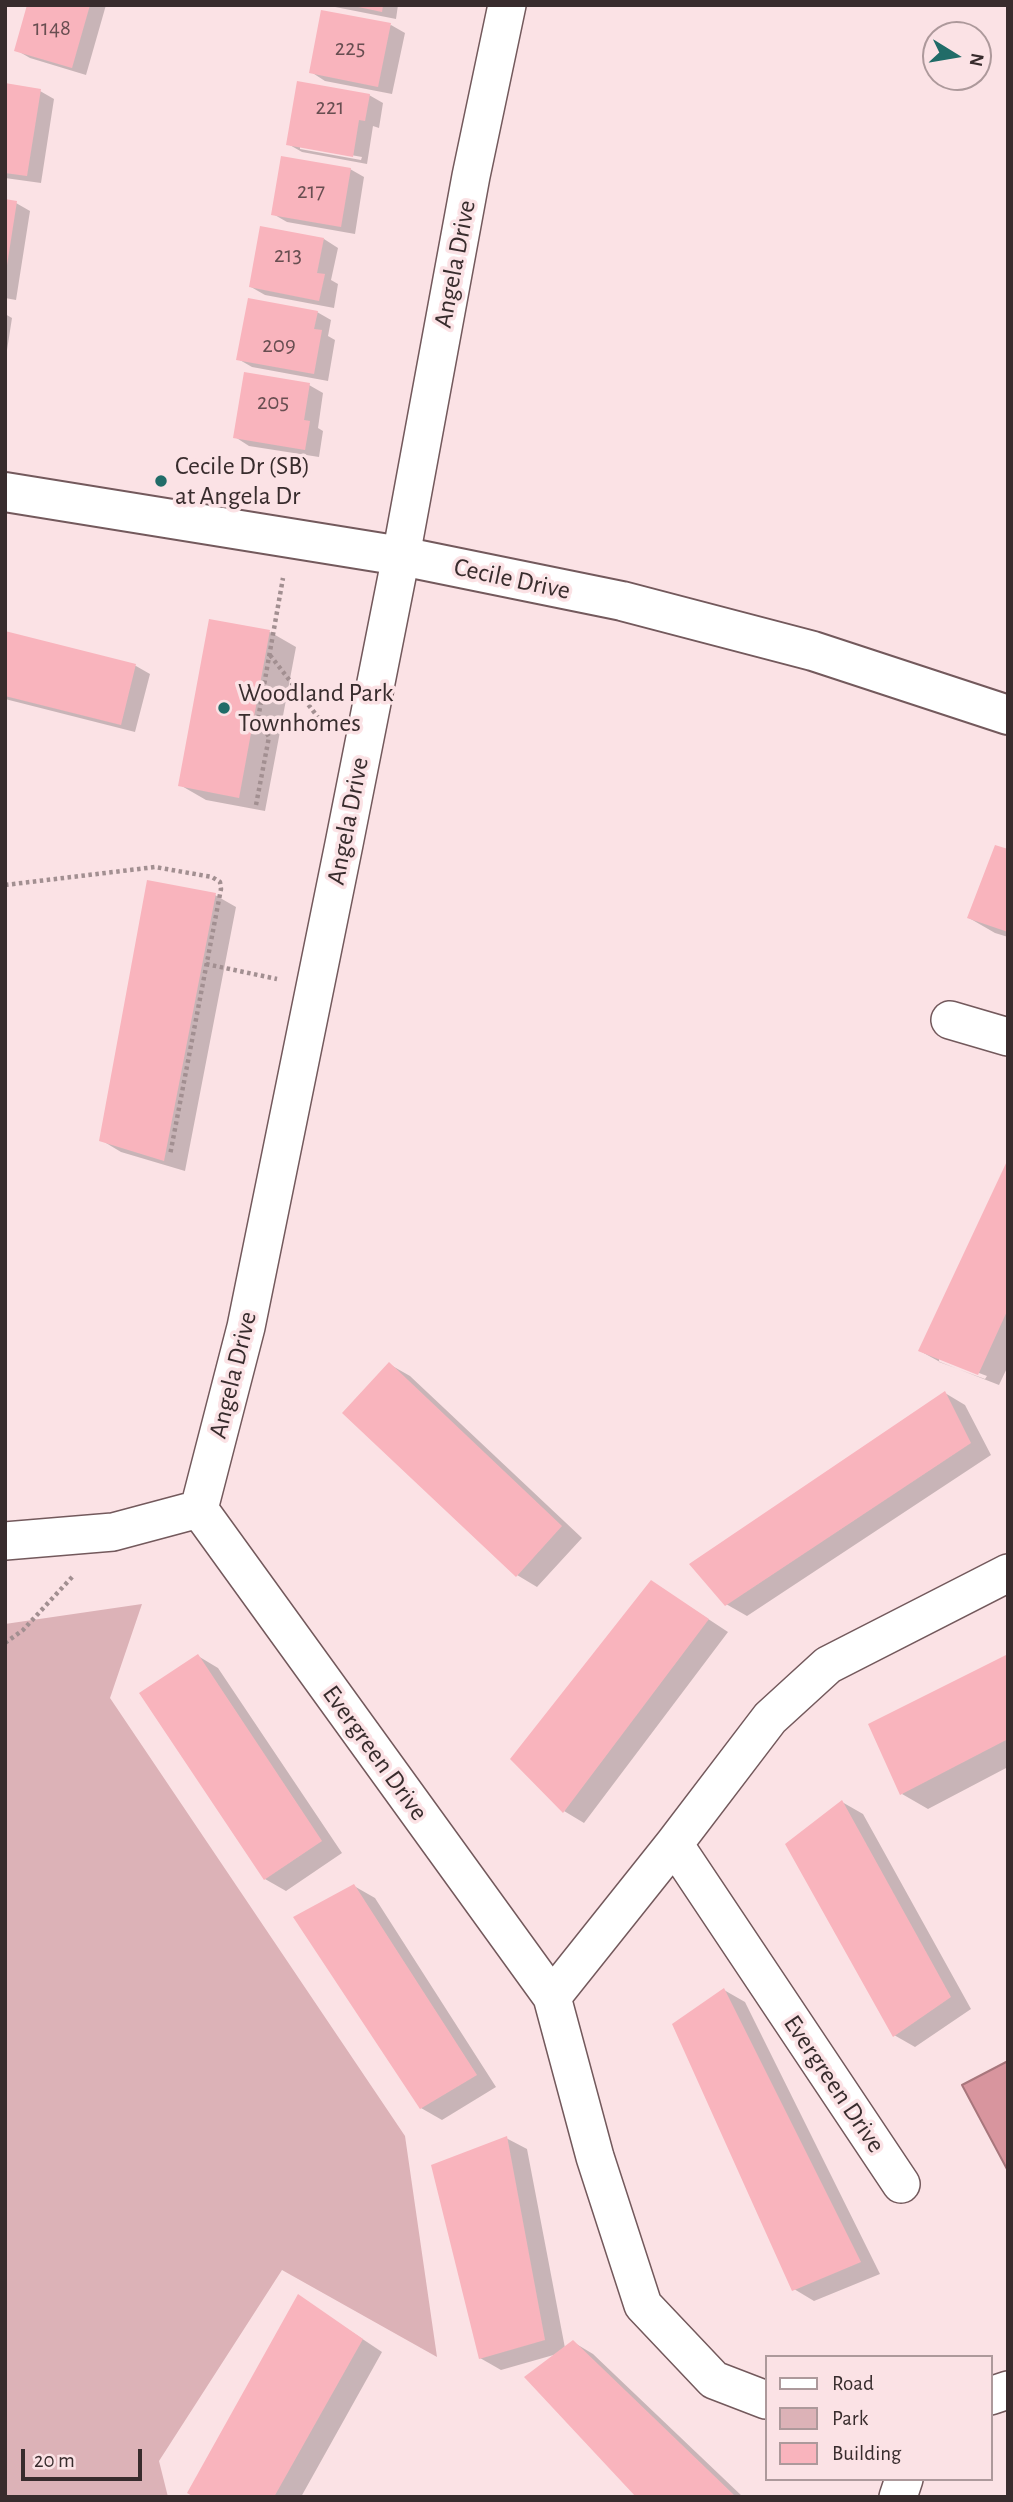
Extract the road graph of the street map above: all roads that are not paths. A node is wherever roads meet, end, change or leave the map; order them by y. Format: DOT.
graph roads {
  1 [pos="507,5"];
  2 [pos="5,492"];
  3 [pos="401,556"];
  4 [pos="1008,715"];
  5 [pos="950,1020"];
  6 [pos="1008,1037"];
  7 [pos="199,1509"];
  8 [pos="5,1541"];
  9 [pos="1008,1573"];
  10 [pos="674,1844"];
  11 [pos="552,1997"];
  12 [pos="901,2184"];
  13 [pos="764,2399"];
  1 -- 3 [label="street, Angela Drive"];
  2 -- 3 [label="street, Cecile Drive"];
  3 -- 4 [label="street, Cecile Drive"];
  3 -- 7 [label="street, Angela Drive"];
  5 -- 6 [label="street"];
  7 -- 8 [label="street"];
  7 -- 11 [label="street, Evergreen Drive"];
  9 -- 10 [label="street"];
  10 -- 11 [label="street"];
  10 -- 12 [label="street, Evergreen Drive"];
  11 -- 13 [label="street, Evergreen Drive"];
}
